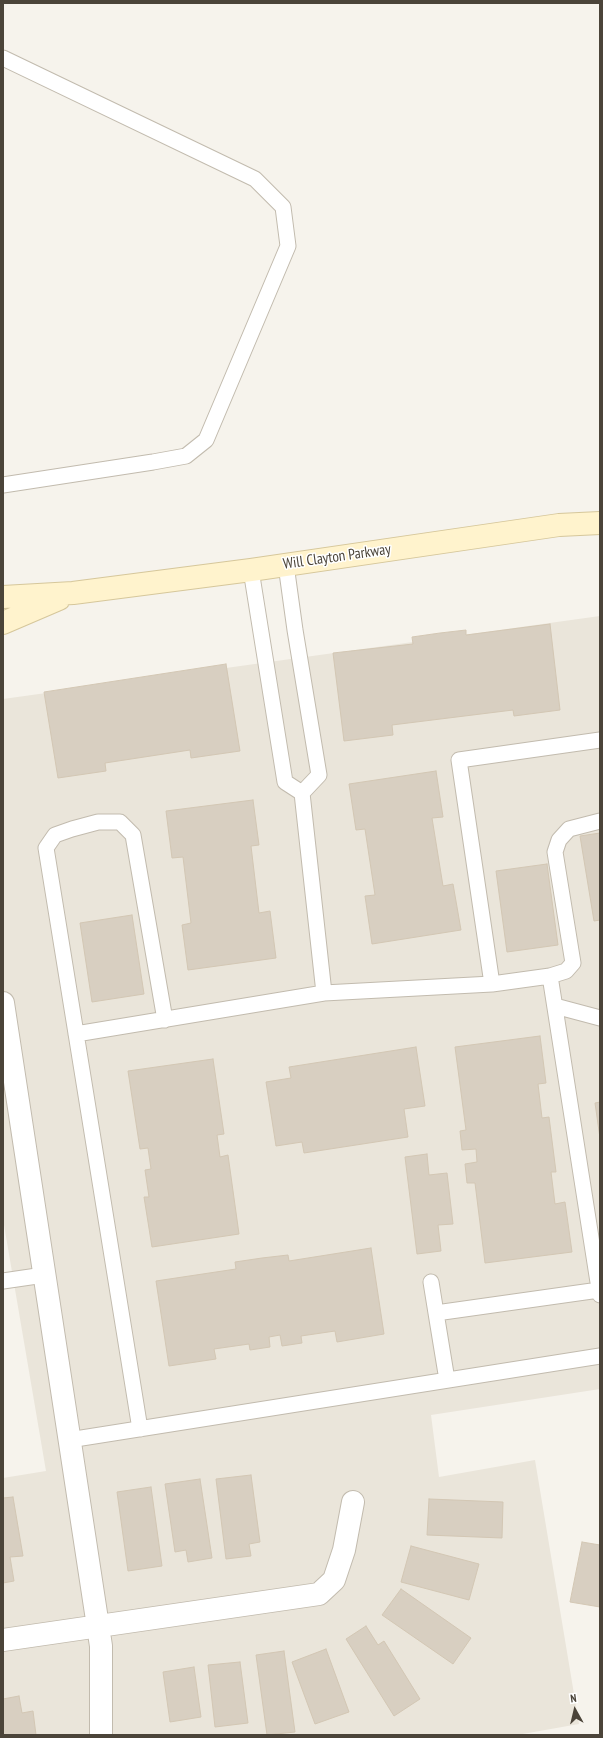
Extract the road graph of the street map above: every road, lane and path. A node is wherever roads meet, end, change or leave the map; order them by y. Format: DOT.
graph roads {
  1 [pos="3,58"];
  2 [pos="3,485"];
  3 [pos="600,523"];
  4 [pos="286,565"];
  5 [pos="251,570"];
  6 [pos="73,593"];
  7 [pos="3,597"];
  8 [pos="3,623"];
  9 [pos="600,740"];
  10 [pos="302,793"];
  11 [pos="600,821"];
  12 [pos="550,976"];
  13 [pos="492,984"];
  14 [pos="324,993"];
  15 [pos="3,1002"];
  16 [pos="555,1006"];
  17 [pos="600,1018"];
  18 [pos="165,1020"];
  19 [pos="76,1034"];
  20 [pos="44,1275"];
  21 [pos="3,1281"];
  22 [pos="431,1282"];
  23 [pos="600,1292"];
  24 [pos="436,1313"];
  25 [pos="600,1356"];
  26 [pos="447,1380"];
  27 [pos="140,1429"];
  28 [pos="69,1440"];
  29 [pos="353,1502"];
  30 [pos="97,1626"];
  31 [pos="3,1640"];
  32 [pos="101,1735"];
  1 -- 2 [label="lane"];
  3 -- 4 [label="street, Will Clayton Parkway"];
  4 -- 5 [label="street, Will Clayton Parkway"];
  4 -- 10 [label="lane"];
  5 -- 6 [label="street, Will Clayton Parkway"];
  5 -- 10 [label="lane"];
  6 -- 7 [label="street, Will Clayton Parkway"];
  6 -- 8 [label="street, Will Clayton Parkway"];
  9 -- 13 [label="lane"];
  10 -- 14 [label="lane"];
  11 -- 12 [label="lane"];
  12 -- 13 [label="lane"];
  12 -- 16 [label="lane"];
  13 -- 14 [label="lane"];
  14 -- 18 [label="lane"];
  15 -- 20 [label="street"];
  16 -- 17 [label="lane"];
  16 -- 23 [label="lane"];
  18 -- 19 [label="lane"];
  18 -- 19 [label="lane"];
  19 -- 27 [label="lane"];
  20 -- 21 [label="lane"];
  20 -- 28 [label="street"];
  22 -- 24 [label="lane"];
  23 -- 24 [label="lane"];
  24 -- 26 [label="lane"];
  25 -- 26 [label="lane"];
  26 -- 27 [label="lane"];
  27 -- 28 [label="lane"];
  28 -- 30 [label="street"];
  29 -- 30 [label="street"];
  30 -- 31 [label="street"];
  30 -- 32 [label="street"];
}
